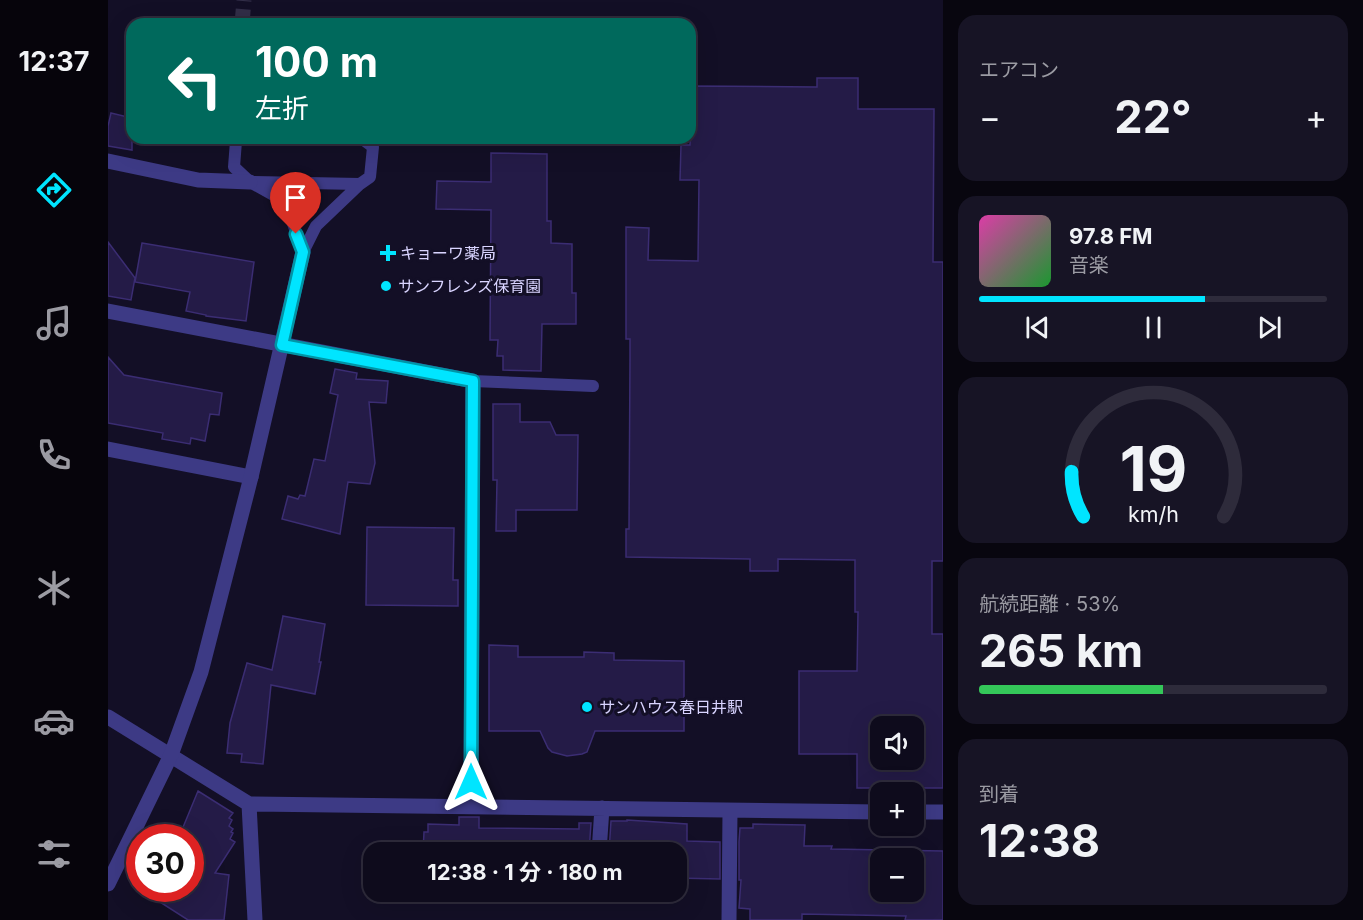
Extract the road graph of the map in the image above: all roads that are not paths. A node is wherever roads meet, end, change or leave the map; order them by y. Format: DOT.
graph roads {
  1 [pos="236,144"];
  2 [pos="369,144"];
  3 [pos="108,161"];
  4 [pos="250,182"];
  5 [pos="360,184"];
  6 [pos="303,252"];
  7 [pos="108,311"];
  8 [pos="282,345"];
  9 [pos="473,381"];
  10 [pos="593,386"];
  11 [pos="108,449"];
  12 [pos="251,477"];
  13 [pos="108,717"];
  14 [pos="171,755"];
  15 [pos="249,804"];
  16 [pos="471,806"];
  17 [pos="602,808"];
  18 [pos="730,811"];
  19 [pos="870,812"];
  20 [pos="924,812"];
  21 [pos="943,812"];
  22 [pos="600,842"];
  23 [pos="108,885"];
  24 [pos="255,920"];
  25 [pos="729,920"];
  1 -- 4 [label="lane"];
  2 -- 5 [label="lane"];
  3 -- 4 [label="street"];
  4 -- 5 [label="lane"];
  4 -- 6 [label="lane"];
  5 -- 6 [label="lane"];
  6 -- 8 [label="street"];
  7 -- 8 [label="street"];
  8 -- 9 [label="street"];
  8 -- 12 [label="street"];
  9 -- 10 [label="lane"];
  9 -- 16 [label="street"];
  11 -- 12 [label="street"];
  12 -- 14 [label="street"];
  13 -- 14 [label="street"];
  14 -- 15 [label="street"];
  14 -- 23 [label="street"];
  15 -- 16 [label="street"];
  15 -- 24 [label="street"];
  16 -- 17 [label="street"];
  17 -- 18 [label="street"];
  17 -- 22 [label="street"];
  18 -- 19 [label="street"];
  18 -- 25 [label="street"];
  20 -- 21 [label="street"];
}
